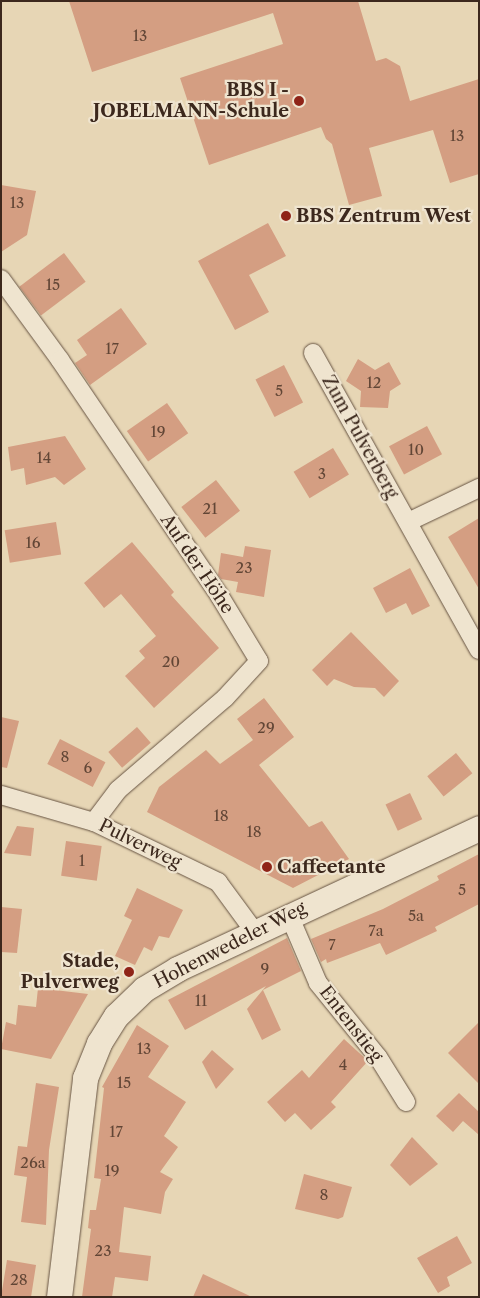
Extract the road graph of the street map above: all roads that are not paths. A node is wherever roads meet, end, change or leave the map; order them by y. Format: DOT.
graph roads {
  1 [pos="1,280"];
  2 [pos="313,353"];
  3 [pos="479,488"];
  4 [pos="408,522"];
  5 [pos="479,650"];
  6 [pos="1,795"];
  7 [pos="94,822"];
  8 [pos="479,828"];
  9 [pos="289,915"];
  10 [pos="254,930"];
  11 [pos="406,1102"];
  12 [pos="59,1297"];
  1 -- 7 [label="street, Auf der Höhe"];
  2 -- 4 [label="street, Zum Pulverberg"];
  3 -- 4 [label="street"];
  4 -- 5 [label="street, Zum Pulverberg"];
  6 -- 7 [label="street, Pulverweg"];
  7 -- 10 [label="street, Pulverweg"];
  8 -- 9 [label="street, Hohenwedeler Weg"];
  9 -- 10 [label="street, Hohenwedeler Weg"];
  9 -- 11 [label="street, Entenstieg"];
  10 -- 12 [label="street, Hohenwedeler Weg"];
}
